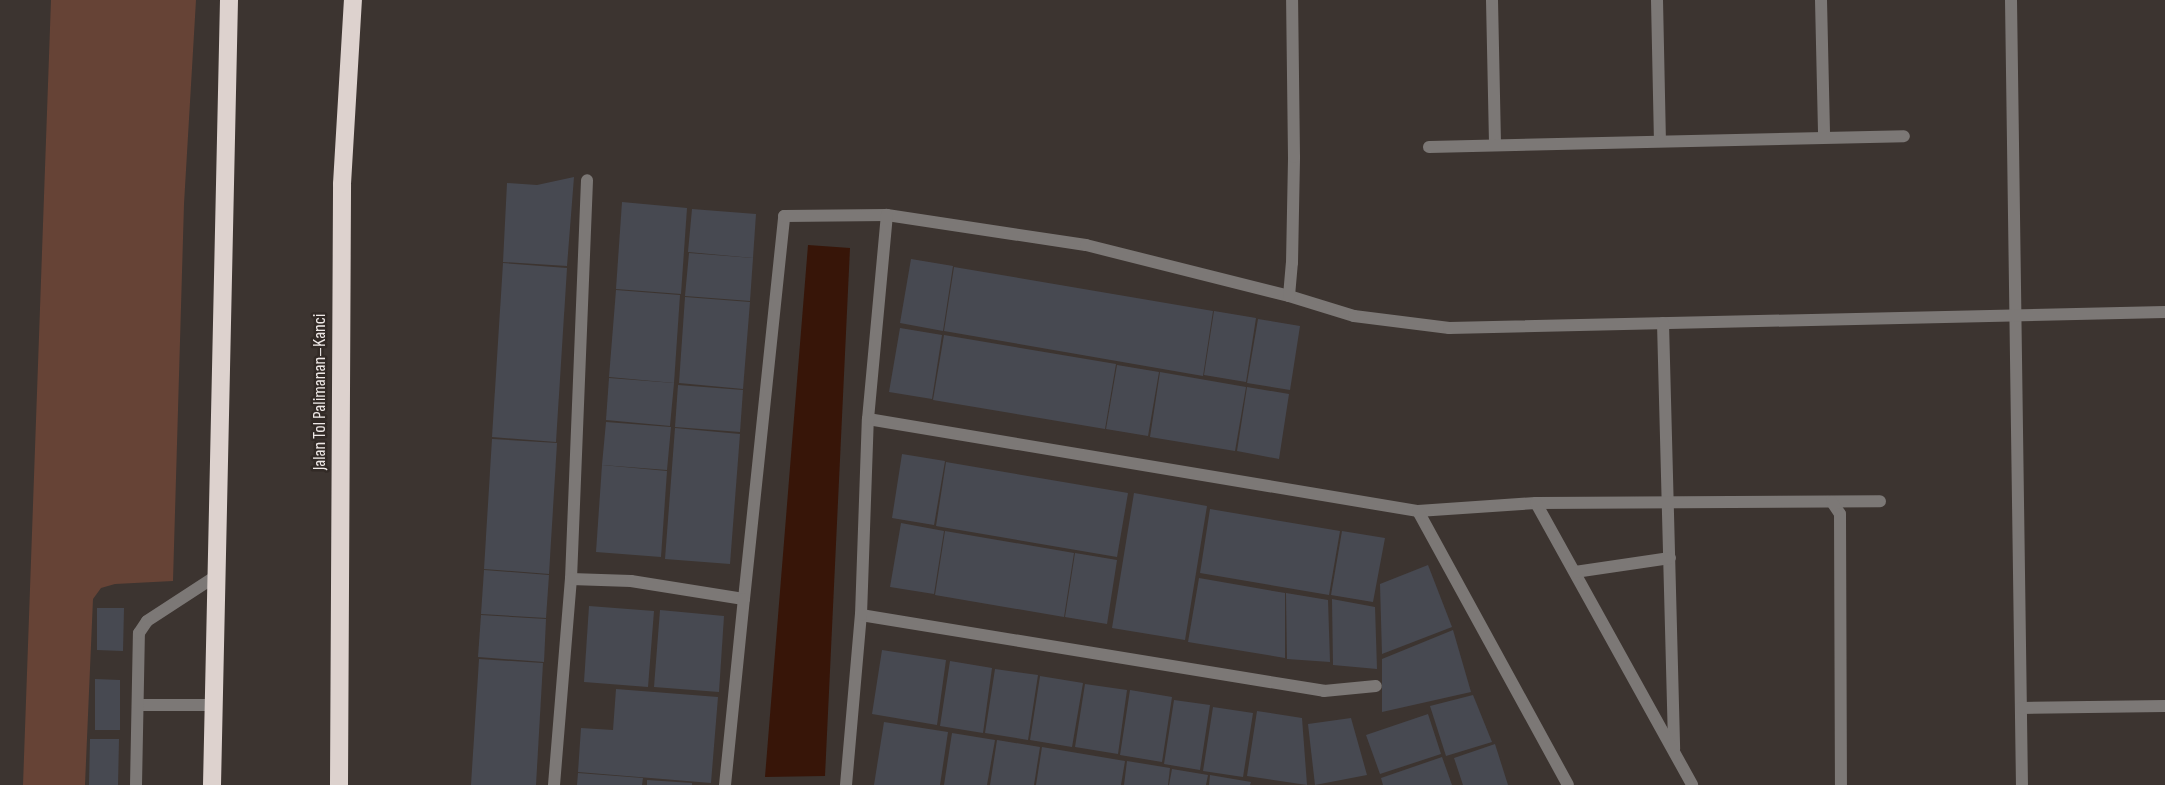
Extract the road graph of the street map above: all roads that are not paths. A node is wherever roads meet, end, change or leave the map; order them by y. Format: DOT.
graph roads {
  1 [pos="229,0"];
  2 [pos="353,0"];
  3 [pos="1292,0"];
  4 [pos="1492,0"];
  5 [pos="1657,0"];
  6 [pos="1821,0"];
  7 [pos="2011,0"];
  8 [pos="1904,135"];
  9 [pos="1824,137"];
  10 [pos="1660,140"];
  11 [pos="1495,144"];
  12 [pos="1429,147"];
  13 [pos="587,180"];
  14 [pos="887,215"];
  15 [pos="1289,296"];
  16 [pos="2165,312"];
  17 [pos="2016,315"];
  18 [pos="1663,323"];
  19 [pos="868,419"];
  20 [pos="1668,500"];
  21 [pos="1880,501"];
  22 [pos="1832,502"];
  23 [pos="1536,503"];
  24 [pos="1418,511"];
  25 [pos="1670,558"];
  26 [pos="1575,572"];
  27 [pos="216,576"];
  28 [pos="571,579"];
  29 [pos="744,599"];
  30 [pos="861,615"];
  31 [pos="1376,686"];
  32 [pos="138,705"];
  33 [pos="213,705"];
  34 [pos="2165,706"];
  35 [pos="2021,708"];
  36 [pos="1674,749"];
  37 [pos="136,785"];
  38 [pos="212,785"];
  39 [pos="339,785"];
  40 [pos="554,785"];
  41 [pos="725,785"];
  42 [pos="846,785"];
  43 [pos="1568,785"];
  44 [pos="1692,785"];
  45 [pos="1841,785"];
  46 [pos="2022,785"];
  1 -- 27 [label="highway"];
  2 -- 39 [label="highway, Jalan Tol Palimanan–Kanci"];
  3 -- 15 [label="street"];
  4 -- 11 [label="street"];
  5 -- 10 [label="street"];
  6 -- 9 [label="street"];
  7 -- 17 [label="street"];
  8 -- 9 [label="street"];
  9 -- 10 [label="street"];
  10 -- 11 [label="street"];
  11 -- 12 [label="street"];
  13 -- 28 [label="street"];
  14 -- 15 [label="street"];
  14 -- 19 [label="street"];
  14 -- 29 [label="street"];
  15 -- 18 [label="street"];
  16 -- 17 [label="street"];
  17 -- 18 [label="street"];
  17 -- 35 [label="street"];
  18 -- 20 [label="street"];
  19 -- 24 [label="street"];
  19 -- 30 [label="street"];
  20 -- 22 [label="street"];
  20 -- 23 [label="street"];
  20 -- 25 [label="street"];
  21 -- 22 [label="street"];
  22 -- 45 [label="street"];
  23 -- 24 [label="street"];
  23 -- 26 [label="street"];
  24 -- 43 [label="street"];
  25 -- 26 [label="street"];
  25 -- 36 [label="street"];
  26 -- 36 [label="street"];
  27 -- 32 [label="street"];
  27 -- 33 [label="highway"];
  28 -- 29 [label="street"];
  28 -- 40 [label="street"];
  29 -- 41 [label="street"];
  30 -- 31 [label="street"];
  30 -- 42 [label="street"];
  32 -- 33 [label="street"];
  32 -- 37 [label="street"];
  33 -- 38 [label="highway"];
  34 -- 35 [label="street"];
  35 -- 46 [label="street"];
  36 -- 44 [label="street"];
}
